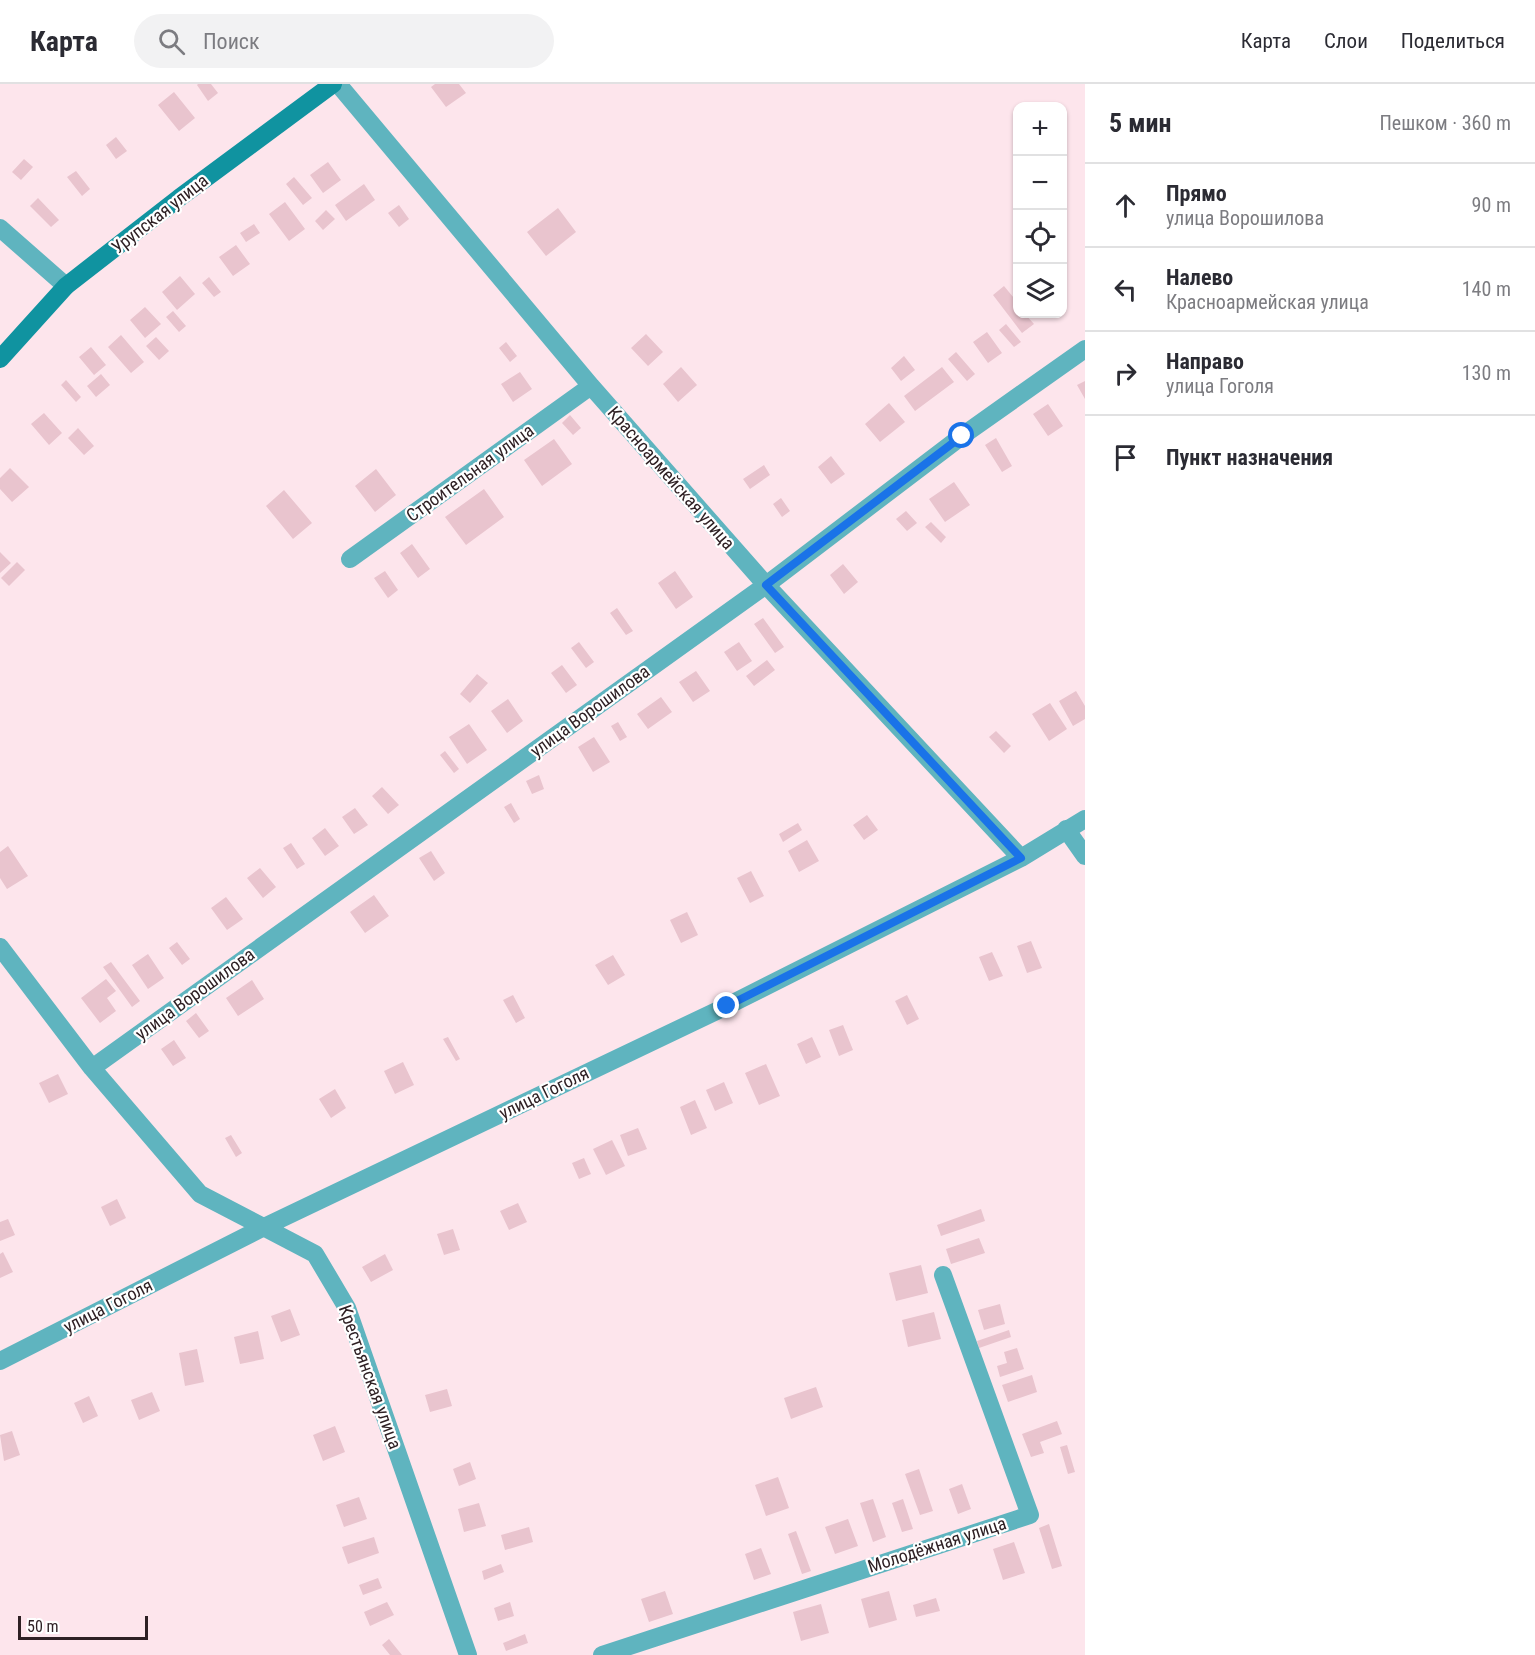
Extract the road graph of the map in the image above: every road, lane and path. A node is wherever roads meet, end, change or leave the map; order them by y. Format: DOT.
graph roads {
  1 [pos="333,84"];
  2 [pos="338,84"];
  3 [pos="0,228"];
  4 [pos="66,286"];
  5 [pos="1085,349"];
  6 [pos="0,359"];
  7 [pos="591,386"];
  8 [pos="350,559"];
  9 [pos="766,585"];
  10 [pos="1085,819"];
  11 [pos="1066,829"];
  12 [pos="1085,856"];
  13 [pos="1021,858"];
  14 [pos="0,947"];
  15 [pos="92,1068"];
  16 [pos="266,1226"];
  17 [pos="943,1275"];
  18 [pos="0,1361"];
  19 [pos="468,1655"];
  20 [pos="602,1655"];
  1 -- 4 [label="street, Урупская улица"];
  2 -- 7 [label="street, Красноармейская улица"];
  3 -- 4 [label="street"];
  4 -- 6 [label="street, Урупская улица"];
  5 -- 9 [label="street, улица Ворошилова"];
  7 -- 8 [label="street, Строительная улица"];
  7 -- 9 [label="street, Красноармейская улица"];
  9 -- 13 [label="street, Красноармейская улица"];
  9 -- 15 [label="street, улица Ворошилова"];
  10 -- 11 [label="street, улица Гоголя"];
  11 -- 12 [label="street"];
  11 -- 13 [label="street, улица Гоголя"];
  13 -- 16 [label="street, улица Гоголя"];
  14 -- 15 [label="street, Крестьянская улица"];
  15 -- 16 [label="street, Крестьянская улица"];
  16 -- 18 [label="street, улица Гоголя"];
  16 -- 19 [label="street, Крестьянская улица"];
  17 -- 20 [label="street, Молодёжная улица"];
}
